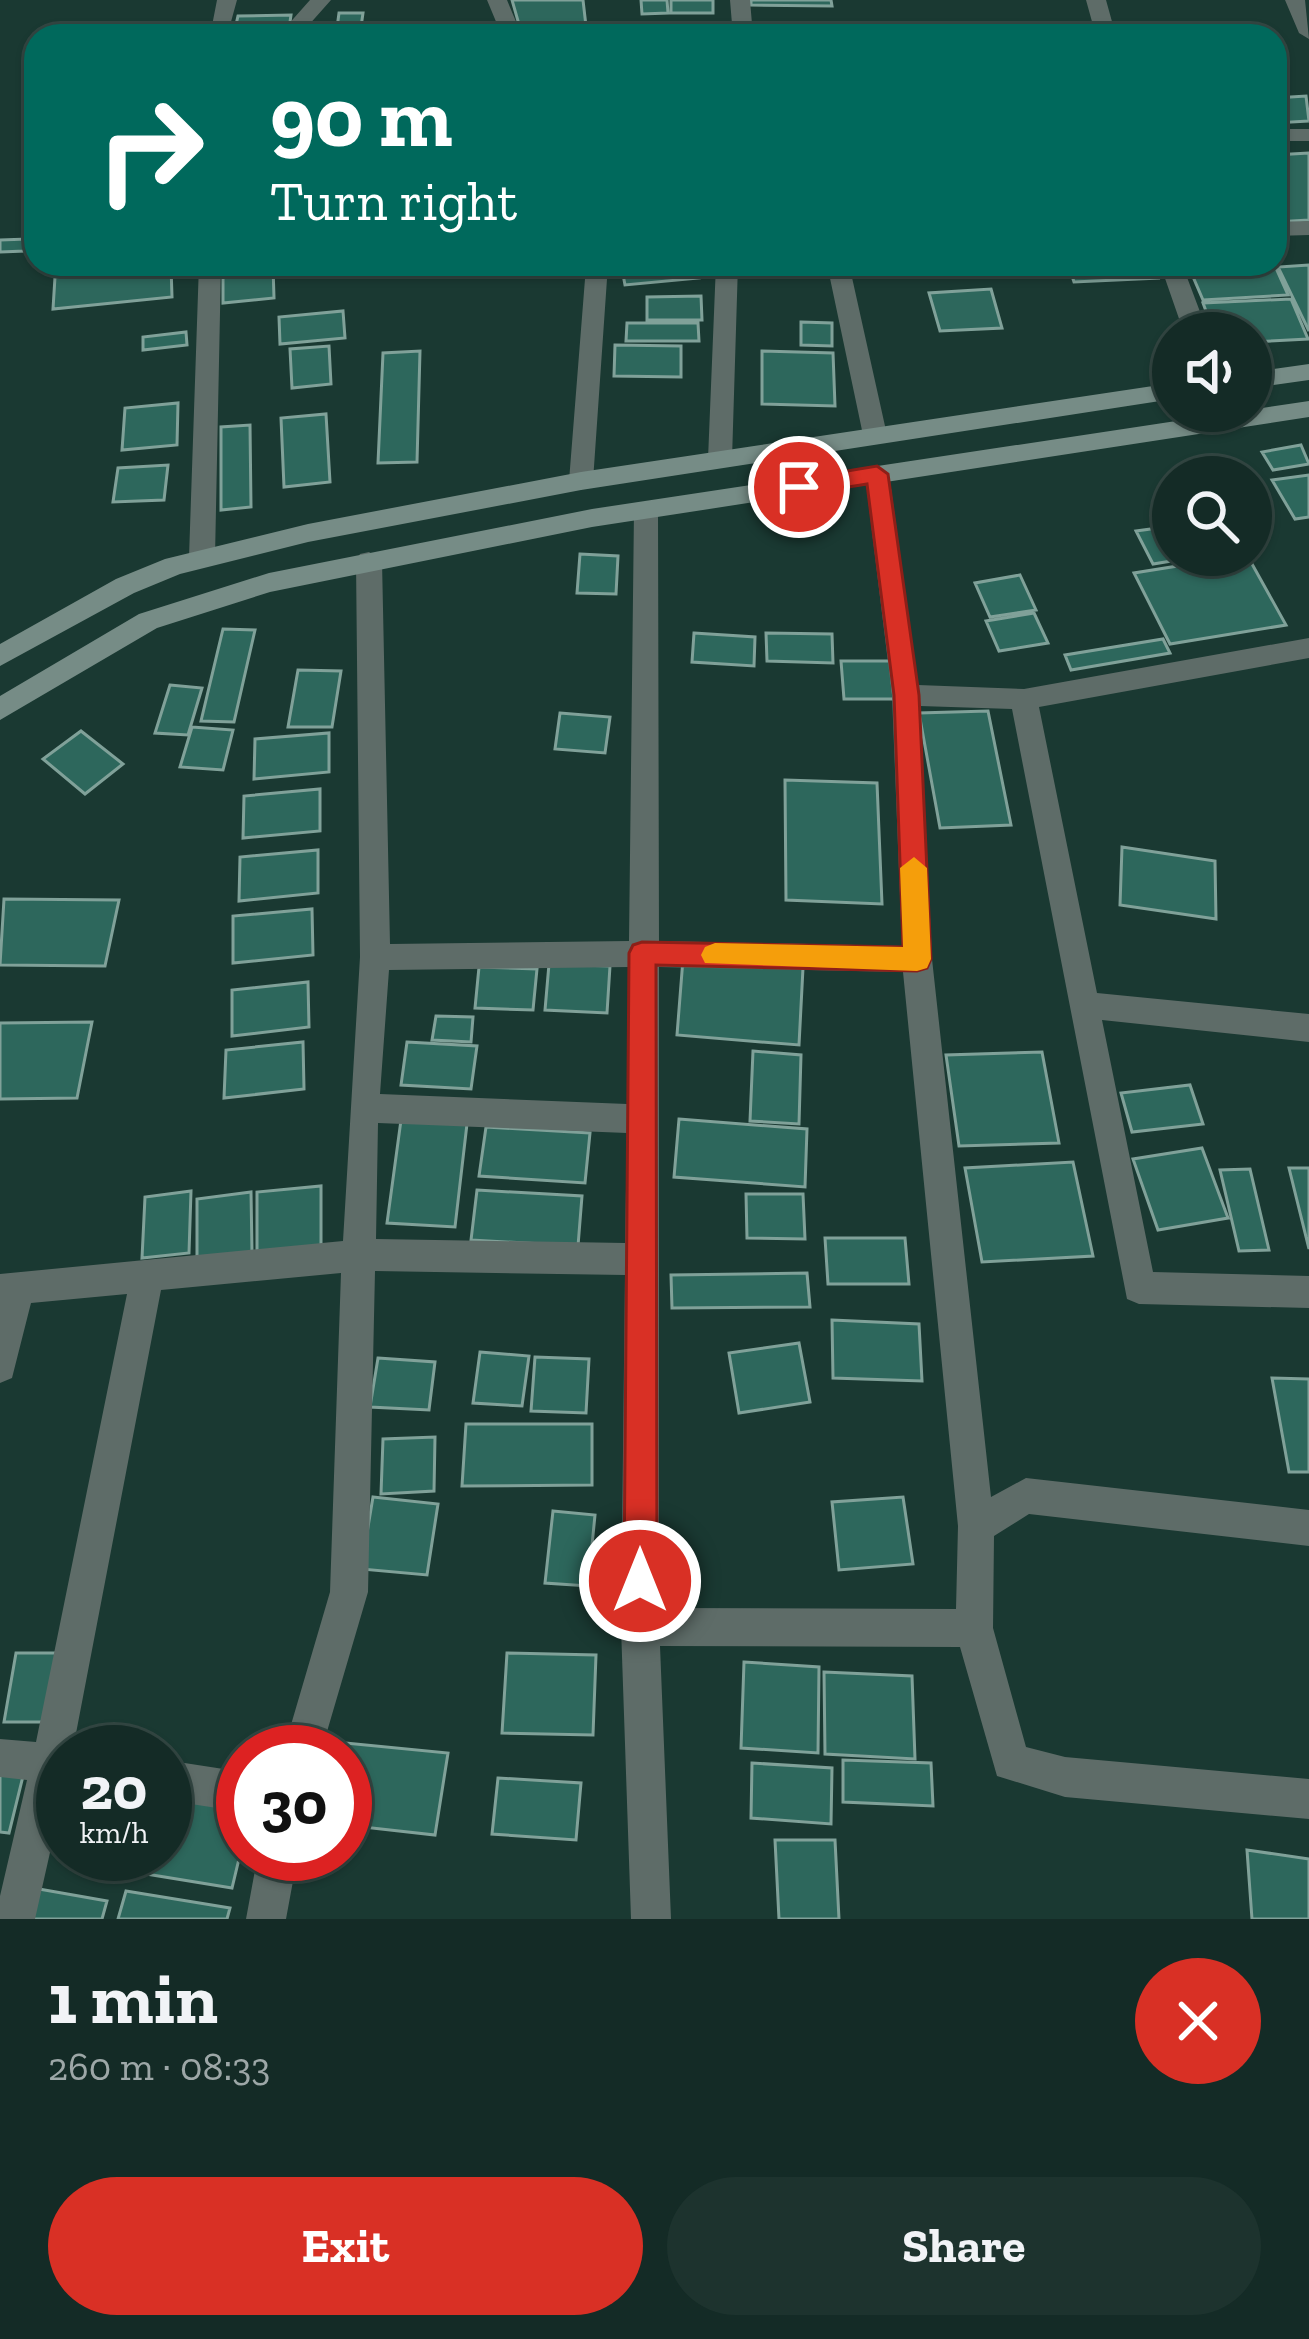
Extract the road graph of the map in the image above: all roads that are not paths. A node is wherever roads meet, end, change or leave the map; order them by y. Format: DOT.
graph roads {
  1 [pos="321,0"];
  2 [pos="1295,0"];
  3 [pos="299,24"];
  4 [pos="1309,34"];
  5 [pos="210,276"];
  6 [pos="595,276"];
  7 [pos="727,276"];
  8 [pos="841,276"];
  9 [pos="1175,276"];
  10 [pos="1188,312"];
  11 [pos="1309,372"];
  12 [pos="1272,377"];
  13 [pos="1152,394"];
  14 [pos="1309,410"];
  15 [pos="1272,412"];
  16 [pos="1152,428"];
  17 [pos="875,435"];
  18 [pos="720,459"];
  19 [pos="877,474"];
  20 [pos="581,481"];
  21 [pos="646,510"];
  22 [pos="202,557"];
  23 [pos="369,561"];
  24 [pos="1309,648"];
  25 [pos="0,656"];
  26 [pos="906,695"];
  27 [pos="1024,699"];
  28 [pos="0,709"];
  29 [pos="642,953"];
  30 [pos="375,957"];
  31 [pos="917,959"];
  32 [pos="1084,1005"];
  33 [pos="1309,1028"];
  34 [pos="364,1108"];
  35 [pos="642,1119"];
  36 [pos="362,1256"];
  37 [pos="641,1258"];
  38 [pos="148,1273"];
  39 [pos="8,1290"];
  40 [pos="1309,1292"];
  41 [pos="0,1366"];
  42 [pos="976,1526"];
  43 [pos="1309,1528"];
  44 [pos="640,1628"];
  45 [pos="974,1628"];
  46 [pos="64,1725"];
  47 [pos="310,1725"];
  48 [pos="0,1758"];
  49 [pos="36,1761"];
  50 [pos="1309,1799"];
  51 [pos="36,1843"];
  52 [pos="273,1881"];
  53 [pos="16,1919"];
  54 [pos="266,1919"];
  55 [pos="651,1919"];
  1 -- 3 [label="street"];
  2 -- 4 [label="street"];
  5 -- 22 [label="street"];
  6 -- 20 [label="street"];
  7 -- 18 [label="street"];
  8 -- 17 [label="street"];
  9 -- 10 [label="street"];
  11 -- 12 [label="main road"];
  13 -- 17 [label="main road"];
  14 -- 15 [label="main road"];
  16 -- 19 [label="main road"];
  17 -- 18 [label="main road"];
  18 -- 20 [label="main road"];
  19 -- 21 [label="main road"];
  19 -- 26 [label="street"];
  20 -- 22 [label="main road"];
  21 -- 23 [label="main road"];
  21 -- 29 [label="street"];
  22 -- 25 [label="main road"];
  23 -- 28 [label="main road"];
  23 -- 30 [label="street"];
  24 -- 27 [label="street"];
  26 -- 27 [label="street"];
  26 -- 31 [label="street"];
  27 -- 32 [label="street"];
  29 -- 30 [label="street"];
  29 -- 31 [label="street"];
  29 -- 35 [label="street"];
  30 -- 34 [label="street"];
  31 -- 42 [label="street"];
  32 -- 33 [label="street"];
  32 -- 40 [label="street"];
  34 -- 35 [label="street"];
  34 -- 36 [label="street"];
  35 -- 37 [label="street"];
  36 -- 37 [label="street"];
  36 -- 38 [label="street"];
  36 -- 47 [label="street"];
  37 -- 44 [label="street"];
  38 -- 39 [label="street"];
  38 -- 46 [label="street"];
  39 -- 41 [label="street"];
  42 -- 43 [label="street"];
  42 -- 45 [label="street"];
  44 -- 45 [label="street"];
  44 -- 55 [label="street"];
  45 -- 50 [label="street"];
  48 -- 49 [label="street"];
  51 -- 53 [label="street"];
  52 -- 54 [label="street"];
}
